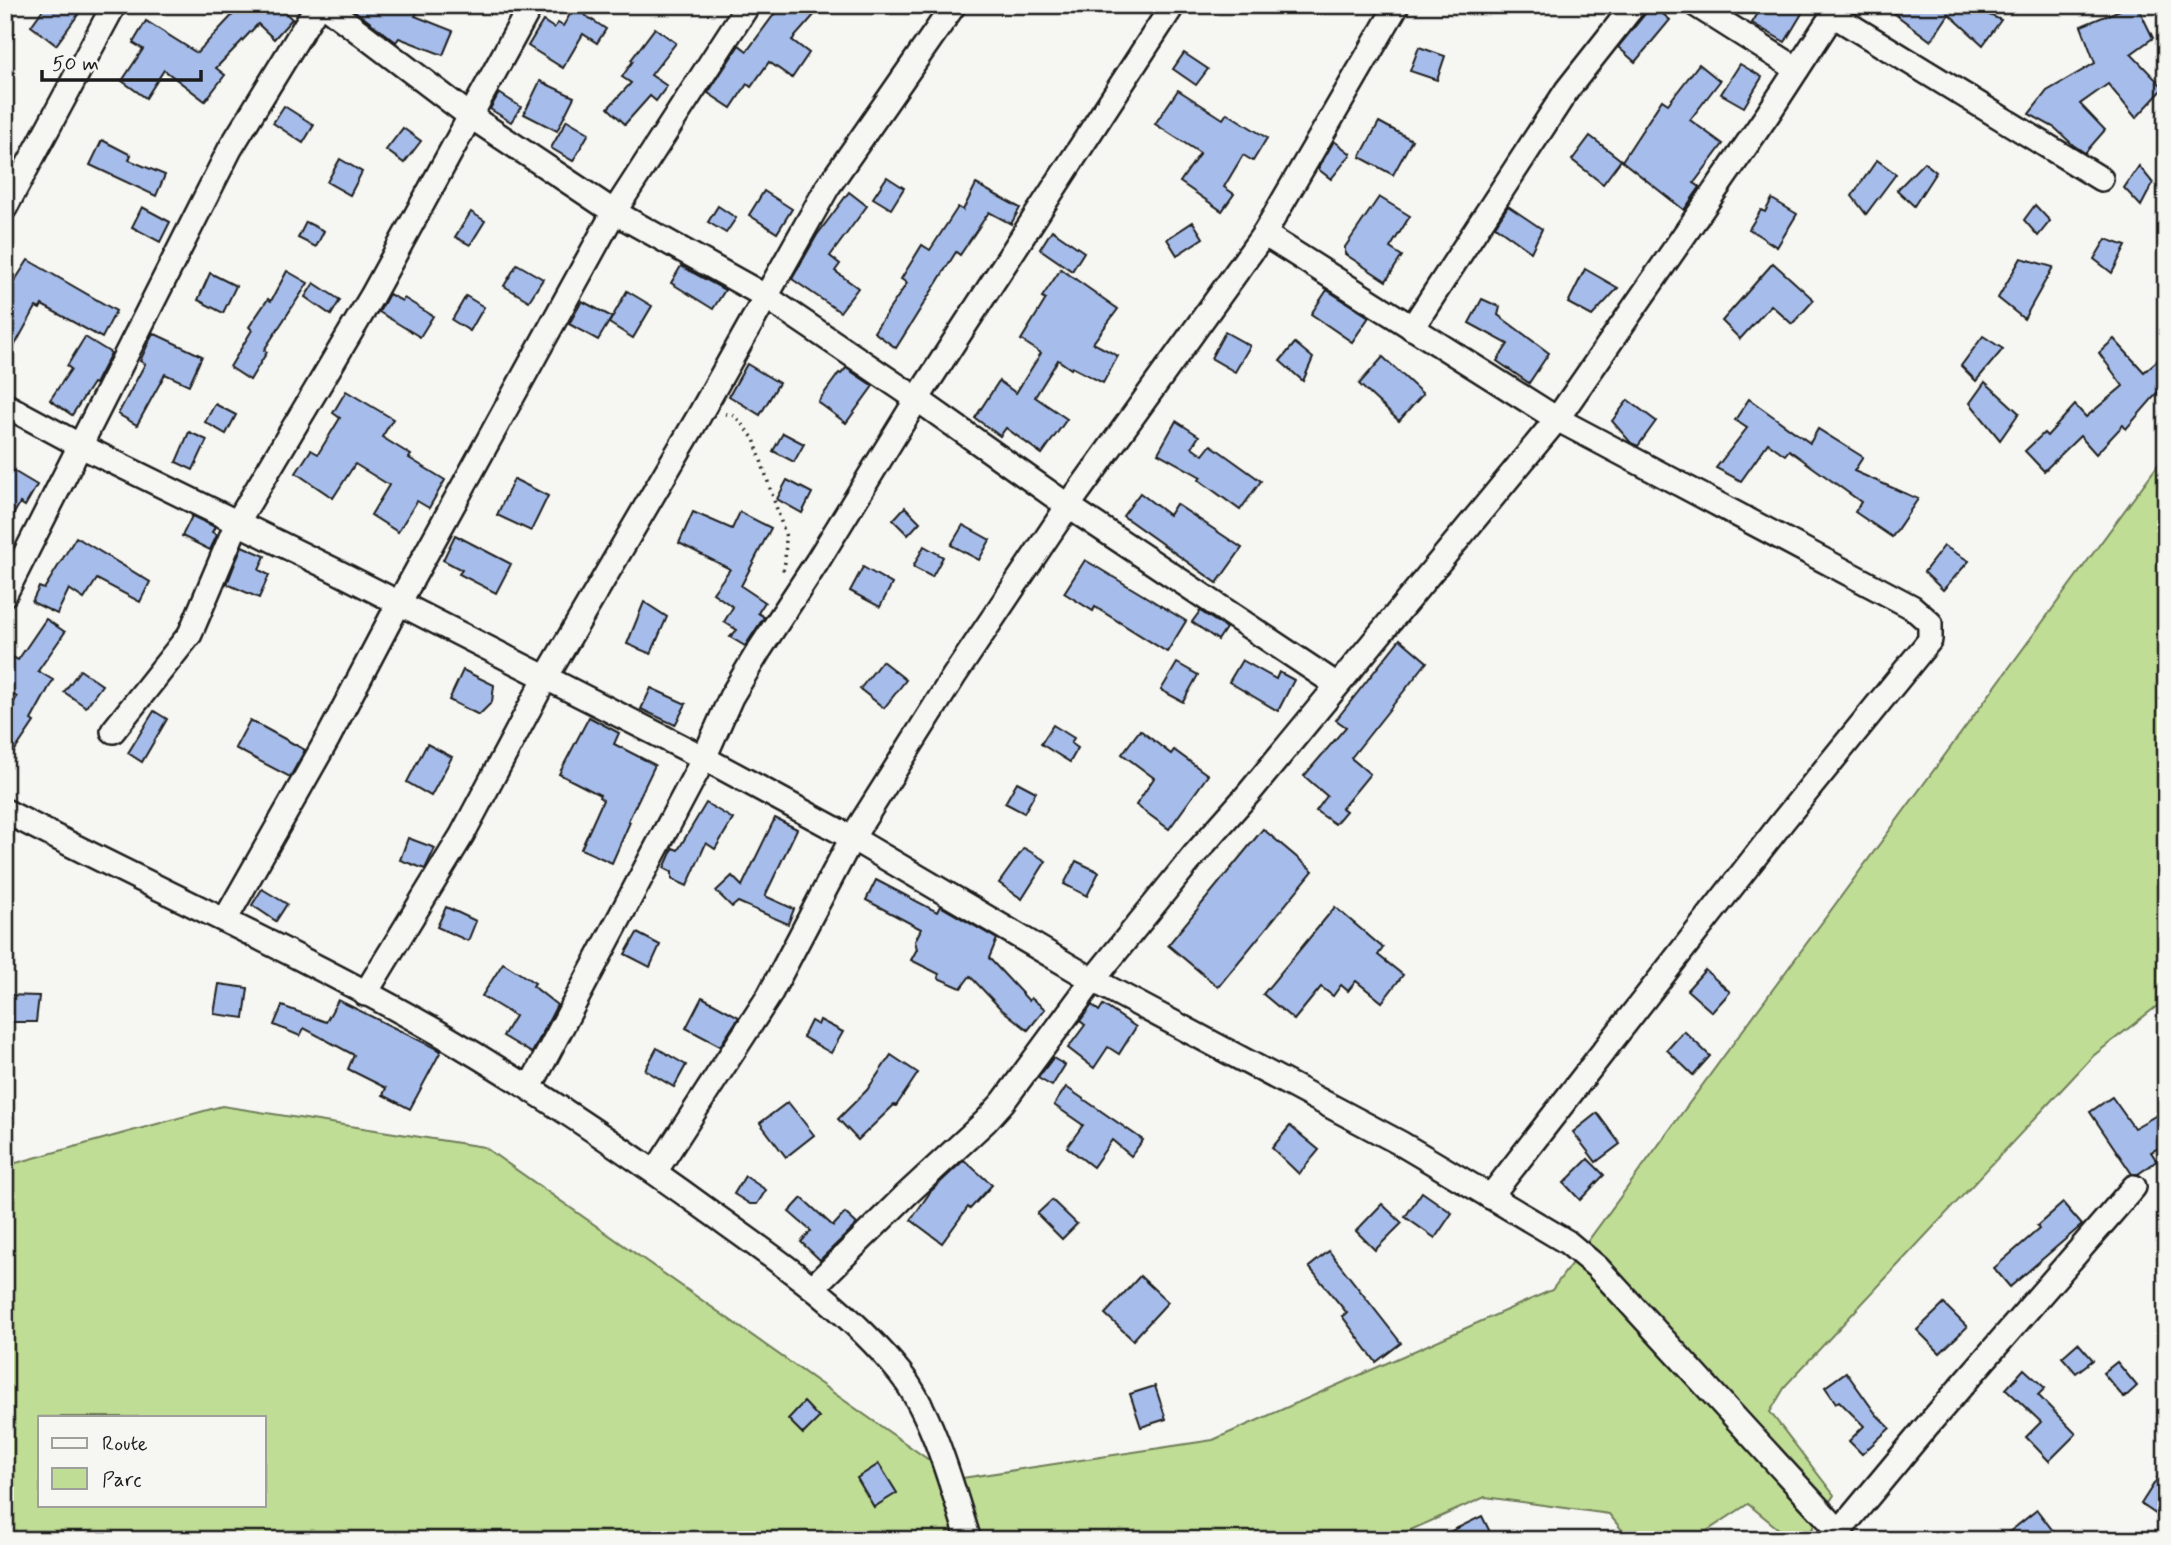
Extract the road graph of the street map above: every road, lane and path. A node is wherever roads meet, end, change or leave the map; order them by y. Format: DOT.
graph roads {
  1 [pos="114,5"];
  2 [pos="318,5"];
  3 [pos="324,5"];
  4 [pos="531,5"];
  5 [pos="748,5"];
  6 [pos="954,5"];
  7 [pos="1172,5"];
  8 [pos="1396,5"];
  9 [pos="1633,5"];
  10 [pos="1696,5"];
  11 [pos="1836,10"];
  12 [pos="1797,69"];
  13 [pos="470,116"];
  14 [pos="2101,179"];
  15 [pos="5,208"];
  16 [pos="614,212"];
  17 [pos="1264,234"];
  18 [pos="765,296"];
  19 [pos="1412,328"];
  20 [pos="917,398"];
  21 [pos="5,405"];
  22 [pos="702,411"];
  23 [pos="1557,419"];
  24 [pos="81,446"];
  25 [pos="1068,506"];
  26 [pos="237,523"];
  27 [pos="5,594"];
  28 [pos="399,603"];
  29 [pos="787,606"];
  30 [pos="545,679"];
  31 [pos="1337,685"];
  32 [pos="113,731"];
  33 [pos="704,758"];
  34 [pos="5,811"];
  35 [pos="852,838"];
  36 [pos="225,920"];
  37 [pos="1093,980"];
  38 [pos="365,994"];
  39 [pos="530,1087"];
  40 [pos="655,1172"];
  41 [pos="2134,1187"];
  42 [pos="1490,1197"];
  43 [pos="813,1287"];
  44 [pos="1835,1535"];
  45 [pos="969,1540"];
  1 -- 15 [label="street"];
  2 -- 24 [label="street"];
  3 -- 13 [label="street"];
  4 -- 13 [label="street"];
  5 -- 16 [label="street"];
  6 -- 18 [label="street"];
  7 -- 20 [label="street"];
  8 -- 17 [label="street"];
  9 -- 19 [label="street"];
  10 -- 12 [label="street"];
  11 -- 12 [label="street"];
  11 -- 14 [label="street"];
  12 -- 23 [label="street"];
  13 -- 16 [label="street"];
  13 -- 26 [label="street"];
  16 -- 18 [label="street"];
  16 -- 28 [label="street"];
  17 -- 19 [label="street"];
  17 -- 25 [label="street"];
  18 -- 20 [label="street"];
  18 -- 22 [label="street"];
  19 -- 23 [label="street"];
  20 -- 25 [label="street"];
  20 -- 29 [label="street"];
  21 -- 24 [label="street"];
  22 -- 29 [label="path"];
  22 -- 30 [label="street"];
  23 -- 31 [label="street"];
  23 -- 42 [label="street"];
  24 -- 26 [label="street"];
  24 -- 27 [label="street"];
  25 -- 31 [label="street"];
  25 -- 35 [label="street"];
  26 -- 28 [label="street"];
  26 -- 32 [label="street"];
  28 -- 30 [label="street"];
  28 -- 36 [label="street"];
  29 -- 33 [label="street"];
  30 -- 33 [label="street"];
  30 -- 38 [label="street"];
  31 -- 37 [label="street"];
  33 -- 35 [label="street"];
  33 -- 39 [label="street"];
  34 -- 36 [label="street"];
  35 -- 37 [label="street"];
  35 -- 40 [label="street"];
  36 -- 38 [label="street"];
  37 -- 42 [label="street"];
  37 -- 43 [label="street"];
  38 -- 39 [label="street"];
  39 -- 40 [label="street"];
  40 -- 43 [label="street"];
  41 -- 44 [label="street"];
  42 -- 44 [label="street"];
  43 -- 45 [label="street"];
}
